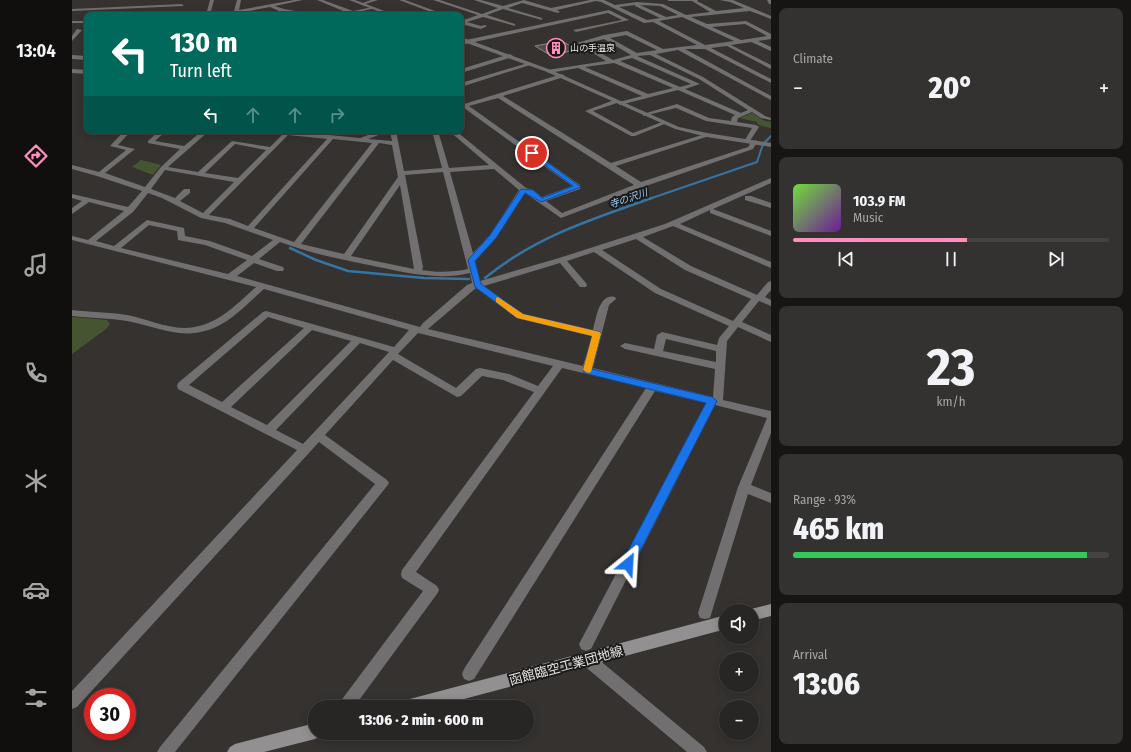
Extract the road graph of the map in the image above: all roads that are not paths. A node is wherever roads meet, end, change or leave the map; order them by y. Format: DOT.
graph roads {
  1 [pos="212,0"];
  2 [pos="239,0"];
  3 [pos="301,0"];
  4 [pos="319,0"];
  5 [pos="351,0"];
  6 [pos="376,0"];
  7 [pos="400,0"];
  8 [pos="437,0"];
  9 [pos="476,0"];
  10 [pos="596,0"];
  11 [pos="669,0"];
  12 [pos="695,0"];
  13 [pos="721,0"];
  14 [pos="769,0"];
  15 [pos="290,1"];
  16 [pos="731,1"];
  17 [pos="771,3"];
  18 [pos="362,4"];
  19 [pos="634,4"];
  20 [pos="182,5"];
  21 [pos="271,6"];
  22 [pos="614,7"];
  23 [pos="373,8"];
  24 [pos="503,8"];
  25 [pos="257,9"];
  26 [pos="752,9"];
  27 [pos="72,10"];
  28 [pos="551,10"];
  29 [pos="209,12"];
  30 [pos="240,12"];
  31 [pos="247,12"];
  32 [pos="262,12"];
  33 [pos="284,12"];
  34 [pos="284,12"];
  35 [pos="295,12"];
  36 [pos="353,12"];
  37 [pos="384,12"];
  38 [pos="435,12"];
  39 [pos="715,13"];
  40 [pos="525,14"];
  41 [pos="482,16"];
  42 [pos="685,16"];
  43 [pos="518,17"];
  44 [pos="637,18"];
  45 [pos="771,18"];
  46 [pos="540,19"];
  47 [pos="573,19"];
  48 [pos="666,19"];
  49 [pos="511,20"];
  50 [pos="626,20"];
  51 [pos="656,21"];
  52 [pos="72,22"];
  53 [pos="84,22"];
  54 [pos="464,22"];
  55 [pos="464,22"];
  56 [pos="504,22"];
  57 [pos="513,25"];
  58 [pos="486,26"];
  59 [pos="706,26"];
  60 [pos="79,30"];
  61 [pos="576,30"];
  62 [pos="604,37"];
  63 [pos="771,37"];
  64 [pos="72,39"];
  65 [pos="752,40"];
  66 [pos="464,41"];
  67 [pos="464,41"];
  68 [pos="740,42"];
  69 [pos="729,46"];
  70 [pos="706,48"];
  71 [pos="680,49"];
  72 [pos="771,49"];
  73 [pos="662,51"];
  74 [pos="652,53"];
  75 [pos="510,56"];
  76 [pos="634,56"];
  77 [pos="72,57"];
  78 [pos="84,58"];
  79 [pos="613,61"];
  80 [pos="530,64"];
  81 [pos="578,66"];
  82 [pos="464,67"];
  83 [pos="474,67"];
  84 [pos="771,67"];
  85 [pos="464,70"];
  86 [pos="72,71"];
  87 [pos="549,71"];
  88 [pos="84,72"];
  89 [pos="616,74"];
  90 [pos="562,76"];
  91 [pos="605,78"];
  92 [pos="771,81"];
  93 [pos="464,84"];
  94 [pos="677,88"];
  95 [pos="500,96"];
  96 [pos="647,96"];
  97 [pos="771,98"];
  98 [pos="618,102"];
  99 [pos="464,106"];
  100 [pos="464,107"];
  101 [pos="753,110"];
  102 [pos="645,115"];
  103 [pos="740,115"];
  104 [pos="769,119"];
  105 [pos="664,124"];
  106 [pos="734,124"];
  107 [pos="125,134"];
  108 [pos="159,134"];
  109 [pos="202,134"];
  110 [pos="286,134"];
  111 [pos="295,134"];
  112 [pos="377,134"];
  113 [pos="394,134"];
  114 [pos="436,134"];
  115 [pos="456,134"];
  116 [pos="303,135"];
  117 [pos="707,135"];
  118 [pos="332,137"];
  119 [pos="358,140"];
  120 [pos="377,141"];
  121 [pos="754,141"];
  122 [pos="395,143"];
  123 [pos="770,145"];
  124 [pos="185,148"];
  125 [pos="272,149"];
  126 [pos="610,166"];
  127 [pos="72,167"];
  128 [pos="495,167"];
  129 [pos="163,168"];
  130 [pos="446,170"];
  131 [pos="100,174"];
  132 [pos="200,174"];
  133 [pos="401,175"];
  134 [pos="771,180"];
  135 [pos="240,181"];
  136 [pos="640,185"];
  137 [pos="145,190"];
  138 [pos="523,190"];
  139 [pos="187,191"];
  140 [pos="72,196"];
  141 [pos="748,198"];
  142 [pos="88,200"];
  143 [pos="541,200"];
  144 [pos="175,202"];
  145 [pos="771,206"];
  146 [pos="130,210"];
  147 [pos="713,211"];
  148 [pos="72,212"];
  149 [pos="204,216"];
  150 [pos="672,223"];
  151 [pos="249,229"];
  152 [pos="771,234"];
  153 [pos="637,236"];
  154 [pos="72,238"];
  155 [pos="279,239"];
  156 [pos="90,242"];
  157 [pos="296,244"];
  158 [pos="116,248"];
  159 [pos="596,250"];
  160 [pos="346,257"];
  161 [pos="255,259"];
  162 [pos="471,260"];
  163 [pos="562,260"];
  164 [pos="771,265"];
  165 [pos="280,269"];
  166 [pos="473,270"];
  167 [pos="417,272"];
  168 [pos="230,277"];
  169 [pos="771,284"];
  170 [pos="477,285"];
  171 [pos="583,285"];
  172 [pos="263,286"];
  173 [pos="758,298"];
  174 [pos="612,299"];
  175 [pos="771,303"];
  176 [pos="72,313"];
  177 [pos="736,324"];
  178 [pos="311,326"];
  179 [pos="419,330"];
  180 [pos="597,334"];
  181 [pos="358,339"];
  182 [pos="771,339"];
  183 [pos="625,346"];
  184 [pos="722,350"];
  185 [pos="394,353"];
  186 [pos="658,353"];
  187 [pos="560,364"];
  188 [pos="721,367"];
  189 [pos="587,371"];
  190 [pos="652,386"];
  191 [pos="541,391"];
  192 [pos="715,402"];
  193 [pos="224,407"];
  194 [pos="771,414"];
  195 [pos="771,420"];
  196 [pos="269,430"];
  197 [pos="318,435"];
  198 [pos="306,450"];
  199 [pos="744,487"];
  200 [pos="771,498"];
  201 [pos="771,610"];
  202 [pos="759,613"];
  203 [pos="705,614"];
  204 [pos="719,624"];
  205 [pos="586,644"];
  206 [pos="587,659"];
  207 [pos="469,674"];
  208 [pos="350,700"];
  209 [pos="432,700"];
  210 [pos="72,702"];
  211 [pos="308,733"];
  212 [pos="165,752"];
  213 [pos="235,752"];
  214 [pos="699,752"];
  1 -- 29 [label="street"];
  2 -- 30 [label="street"];
  3 -- 15 [label="street"];
  4 -- 36 [label="street"];
  5 -- 18 [label="street"];
  6 -- 18 [label="street"];
  7 -- 38 [label="street"];
  8 -- 41 [label="street"];
  9 -- 24 [label="street"];
  10 -- 22 [label="street"];
  10 -- 28 [label="street"];
  11 -- 12 [label="street"];
  12 -- 39 [label="street"];
  13 -- 16 [label="street"];
  14 -- 17 [label="street"];
  15 -- 21 [label="street"];
  16 -- 26 [label="street"];
  18 -- 23 [label="street"];
  19 -- 22 [label="street"];
  19 -- 42 [label="street"];
  19 -- 48 [label="street"];
  20 -- 27 [label="street"];
  21 -- 25 [label="street"];
  21 -- 33 [label="street"];
  22 -- 44 [label="street"];
  23 -- 36 [label="street"];
  23 -- 37 [label="street"];
  24 -- 28 [label="street"];
  24 -- 40 [label="street"];
  24 -- 41 [label="street"];
  25 -- 31 [label="street"];
  25 -- 32 [label="street"];
  26 -- 39 [label="street"];
  26 -- 45 [label="street"];
  28 -- 47 [label="street"];
  34 -- 35 [label="street"];
  39 -- 42 [label="street"];
  40 -- 43 [label="street"];
  40 -- 46 [label="street"];
  41 -- 54 [label="street"];
  41 -- 56 [label="street"];
  42 -- 48 [label="street"];
  42 -- 59 [label="street"];
  44 -- 50 [label="street"];
  44 -- 51 [label="street"];
  47 -- 50 [label="street"];
  47 -- 66 [label="street"];
  48 -- 51 [label="street"];
  49 -- 56 [label="street"];
  50 -- 61 [label="street"];
  51 -- 70 [label="street"];
  52 -- 53 [label="street"];
  55 -- 58 [label="street"];
  56 -- 57 [label="street"];
  59 -- 63 [label="street"];
  59 -- 68 [label="street"];
  60 -- 64 [label="street"];
  62 -- 73 [label="street"];
  62 -- 76 [label="street"];
  62 -- 79 [label="street"];
  63 -- 65 [label="street"];
  65 -- 68 [label="street"];
  65 -- 72 [label="street"];
  67 -- 75 [label="street"];
  68 -- 70 [label="street"];
  69 -- 84 [label="street"];
  70 -- 71 [label="street"];
  70 -- 92 [label="street"];
  71 -- 73 [label="street"];
  71 -- 97 [label="street"];
  73 -- 74 [label="street"];
  74 -- 76 [label="street"];
  74 -- 101 [label="street"];
  75 -- 80 [label="street"];
  75 -- 83 [label="street"];
  76 -- 79 [label="street"];
  76 -- 94 [label="street"];
  77 -- 78 [label="street"];
  79 -- 81 [label="street"];
  79 -- 94 [label="street"];
  80 -- 87 [label="street"];
  80 -- 93 [label="street"];
  81 -- 87 [label="street"];
  81 -- 91 [label="street"];
  82 -- 83 [label="street"];
  83 -- 85 [label="street"];
  86 -- 88 [label="street"];
  87 -- 90 [label="street"];
  89 -- 91 [label="street"];
  90 -- 95 [label="street"];
  90 -- 98 [label="street"];
  91 -- 96 [label="street"];
  94 -- 96 [label="street"];
  94 -- 103 [label="street"];
  95 -- 99 [label="street"];
  95 -- 126 [label="street"];
  96 -- 98 [label="street"];
  98 -- 102 [label="street"];
  98 -- 105 [label="street"];
  100 -- 143 [label="street"];
  101 -- 103 [label="street"];
  101 -- 104 [label="street"];
  102 -- 105 [label="street"];
  102 -- 106 [label="street"];
  103 -- 106 [label="street"];
  105 -- 117 [label="street"];
  106 -- 121 [label="street"];
  107 -- 131 [label="street"];
  108 -- 124 [label="street"];
  109 -- 124 [label="street"];
  110 -- 125 [label="street"];
  111 -- 116 [label="street"];
  112 -- 119 [label="street"];
  113 -- 122 [label="street"];
  114 -- 130 [label="street"];
  115 -- 128 [label="street"];
  116 -- 118 [label="street"];
  117 -- 121 [label="street"];
  117 -- 126 [label="street"];
  118 -- 119 [label="street"];
  118 -- 151 [label="street"];
  119 -- 120 [label="street"];
  120 -- 122 [label="street"];
  120 -- 157 [label="street"];
  121 -- 123 [label="street"];
  121 -- 136 [label="street"];
  122 -- 133 [label="street"];
  124 -- 129 [label="street"];
  125 -- 132 [label="street"];
  125 -- 135 [label="street"];
  126 -- 136 [label="street"];
  127 -- 131 [label="street"];
  128 -- 130 [label="street"];
  128 -- 138 [label="street"];
  129 -- 132 [label="street"];
  129 -- 137 [label="street"];
  130 -- 133 [label="street"];
  130 -- 162 [label="street"];
  131 -- 137 [label="street"];
  132 -- 135 [label="street"];
  133 -- 160 [label="street"];
  133 -- 167 [label="street"];
  134 -- 150 [label="street"];
  135 -- 149 [label="street"];
  136 -- 143 [label="street"];
  137 -- 144 [label="street"];
  137 -- 146 [label="street"];
  138 -- 143 [label="street"];
  138 -- 162 [label="street"];
  139 -- 144 [label="street"];
  140 -- 142 [label="street"];
  141 -- 145 [label="street"];
  142 -- 146 [label="street"];
  142 -- 148 [label="street"];
  144 -- 149 [label="street"];
  146 -- 156 [label="street"];
  147 -- 152 [label="street"];
  149 -- 151 [label="street"];
  150 -- 153 [label="street"];
  150 -- 164 [label="street"];
  151 -- 155 [label="street"];
  153 -- 159 [label="street"];
  153 -- 173 [label="street"];
  154 -- 156 [label="street"];
  155 -- 157 [label="street"];
  155 -- 161 [label="street"];
  156 -- 158 [label="street"];
  157 -- 160 [label="street"];
  158 -- 161 [label="street"];
  158 -- 168 [label="street"];
  159 -- 163 [label="street"];
  159 -- 177 [label="street"];
  160 -- 167 [label="street"];
  161 -- 165 [label="street"];
  161 -- 168 [label="street"];
  162 -- 166 [label="street"];
  163 -- 170 [label="street"];
  163 -- 171 [label="street"];
  166 -- 167 [label="street"];
  166 -- 170 [label="street"];
  168 -- 172 [label="street"];
  169 -- 173 [label="street"];
  170 -- 179 [label="street"];
  170 -- 180 [label="street"];
  172 -- 176 [label="street"];
  172 -- 179 [label="street"];
  173 -- 175 [label="street"];
  173 -- 177 [label="street"];
  174 -- 180 [label="street"];
  177 -- 182 [label="street"];
  177 -- 184 [label="street"];
  178 -- 181 [label="street"];
  178 -- 193 [label="street"];
  178 -- 193 [label="street"];
  179 -- 185 [label="street"];
  179 -- 187 [label="street"];
  180 -- 189 [label="street"];
  181 -- 185 [label="street"];
  181 -- 196 [label="street"];
  183 -- 186 [label="street"];
  184 -- 186 [label="street"];
  184 -- 188 [label="street"];
  185 -- 191 [label="street"];
  185 -- 197 [label="street"];
  186 -- 188 [label="street"];
  187 -- 189 [label="street"];
  187 -- 191 [label="street"];
  188 -- 192 [label="street"];
  189 -- 190 [label="street"];
  190 -- 192 [label="street"];
  190 -- 207 [label="street"];
  191 -- 208 [label="street"];
  192 -- 194 [label="street"];
  192 -- 205 [label="street"];
  193 -- 196 [label="street"];
  195 -- 199 [label="street"];
  196 -- 198 [label="street"];
  197 -- 198 [label="street"];
  197 -- 212 [label="street"];
  198 -- 210 [label="street"];
  199 -- 200 [label="street"];
  199 -- 203 [label="street"];
  201 -- 202 [label="main road"];
  204 -- 206 [label="main road, 函館臨空工業団地線"];
  206 -- 209 [label="main road, 函館臨空工業団地線"];
  206 -- 214 [label="street"];
  211 -- 213 [label="main road"];
}
